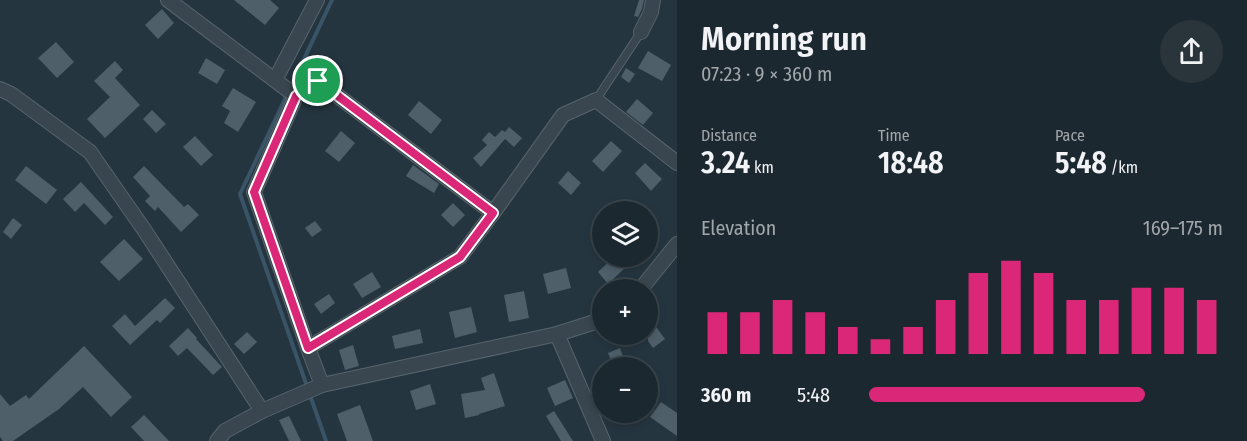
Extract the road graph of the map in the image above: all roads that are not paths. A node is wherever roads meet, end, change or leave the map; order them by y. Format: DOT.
graph roads {
  1 [pos="168,0"];
  2 [pos="317,0"];
  3 [pos="653,0"];
  4 [pos="641,32"];
  5 [pos="0,88"];
  6 [pos="286,88"];
  7 [pos="596,100"];
  8 [pos="677,163"];
  9 [pos="493,213"];
  10 [pos="677,244"];
  11 [pos="649,279"];
  12 [pos="592,323"];
  13 [pos="557,334"];
  14 [pos="308,348"];
  15 [pos="312,390"];
  16 [pos="262,411"];
  17 [pos="217,441"];
  18 [pos="603,441"];
  1 -- 6 [label="street"];
  2 -- 6 [label="street"];
  3 -- 4 [label="street"];
  4 -- 7 [label="lane"];
  5 -- 16 [label="street"];
  6 -- 9 [label="street"];
  6 -- 14 [label="street"];
  7 -- 8 [label="street"];
  7 -- 9 [label="street"];
  9 -- 14 [label="street"];
  10 -- 11 [label="street"];
  12 -- 13 [label="street"];
  13 -- 15 [label="street"];
  13 -- 18 [label="street"];
  14 -- 15 [label="street"];
  15 -- 16 [label="street"];
  16 -- 17 [label="street"];
}
